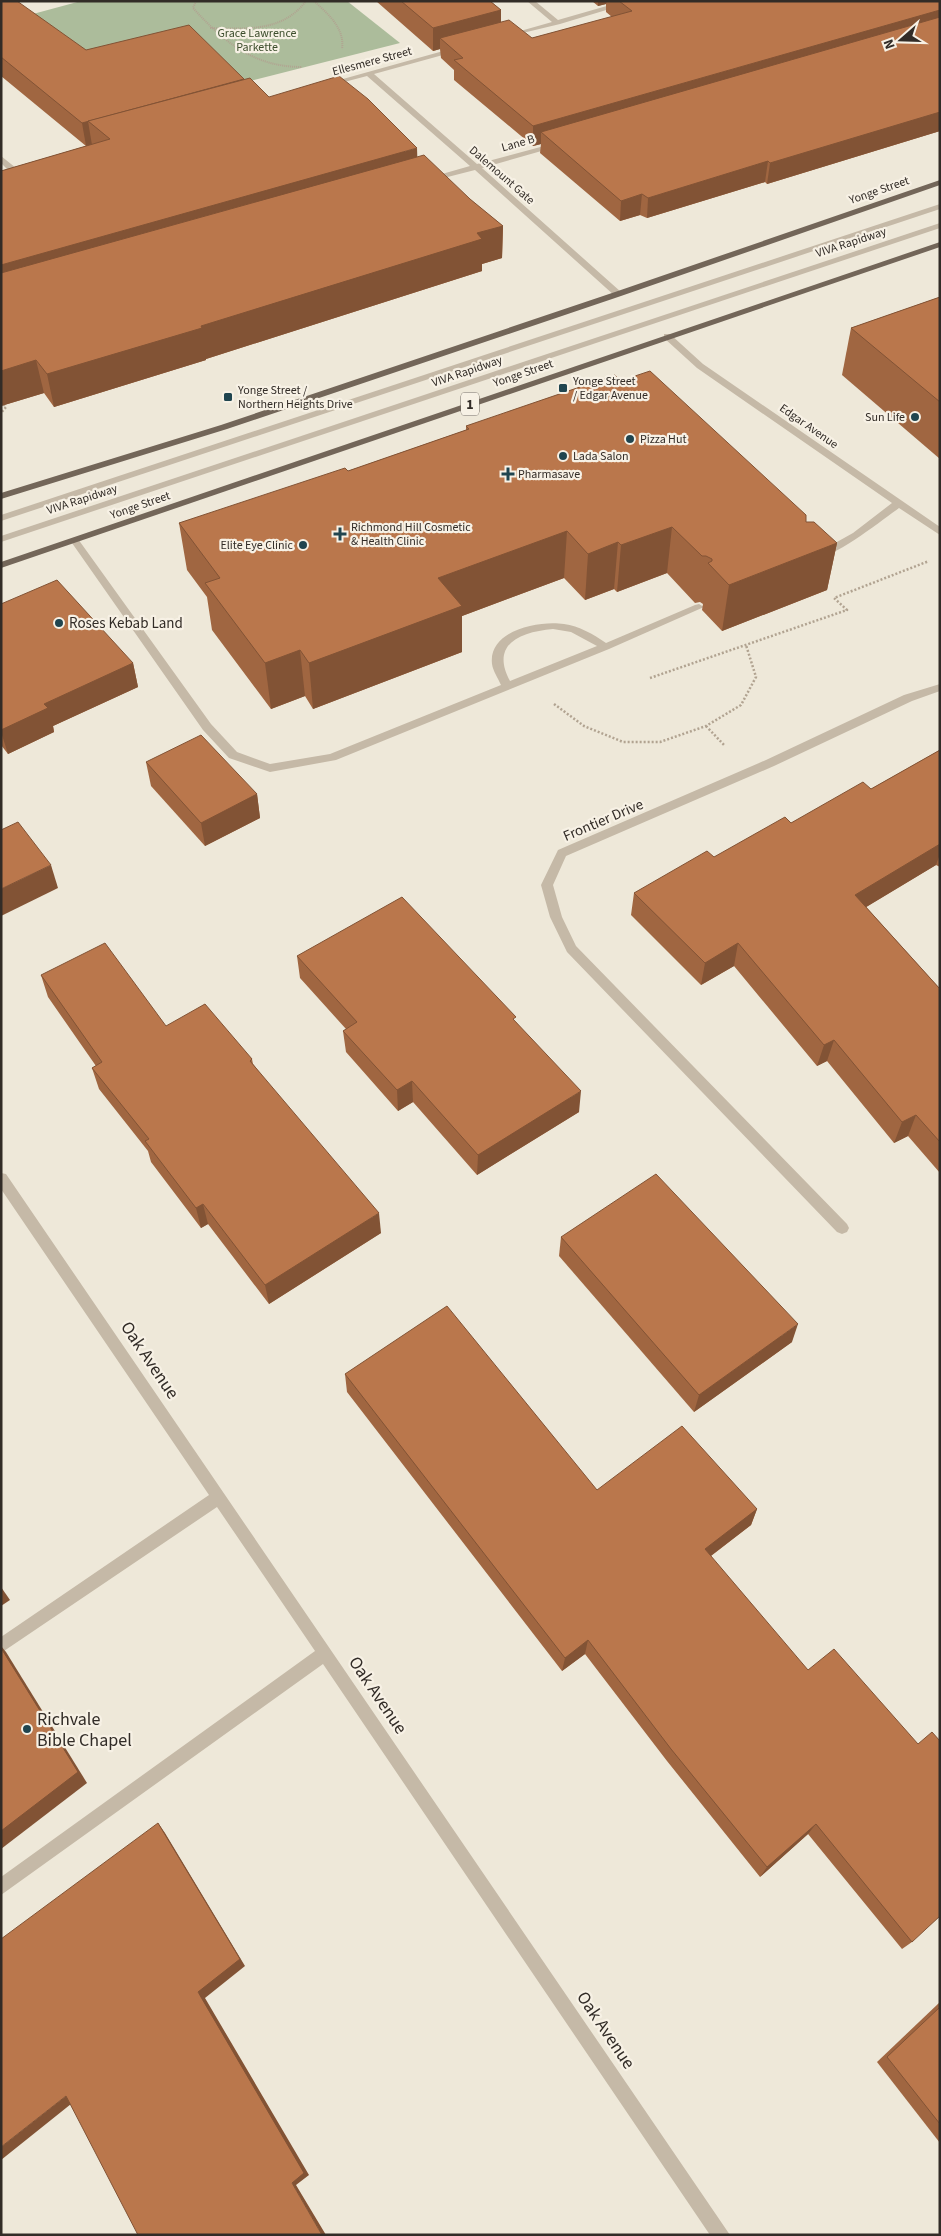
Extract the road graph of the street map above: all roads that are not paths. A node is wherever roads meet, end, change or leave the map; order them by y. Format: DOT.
graph roads {
  1 [pos="530,1"];
  2 [pos="633,1"];
  3 [pos="558,23"];
  4 [pos="502,38"];
  5 [pos="464,48"];
  6 [pos="370,74"];
  7 [pos="322,86"];
  8 [pos="567,141"];
  9 [pos="1,158"];
  10 [pos="476,167"];
  11 [pos="1,174"];
  12 [pos="940,182"];
  13 [pos="418,184"];
  14 [pos="940,206"];
  15 [pos="940,225"];
  16 [pos="940,244"];
  17 [pos="618,294"];
  18 [pos="667,336"];
  19 [pos="1,496"];
  20 [pos="899,503"];
  21 [pos="1,518"];
  22 [pos="940,532"];
  23 [pos="1,540"];
  24 [pos="76,541"];
  25 [pos="809,561"];
  26 [pos="1,565"];
  27 [pos="699,607"];
  28 [pos="605,647"];
  29 [pos="507,686"];
  30 [pos="940,687"];
  31 [pos="1,1178"];
  32 [pos="842,1228"];
  33 [pos="219,1497"];
  34 [pos="1,1646"];
  35 [pos="325,1653"];
  36 [pos="1,1887"];
  37 [pos="721,2235"];
  1 -- 3 [label="street"];
  2 -- 3 [label="street"];
  3 -- 4 [label="street"];
  5 -- 6 [label="street, Ellesmere Street"];
  6 -- 7 [label="street, Ellesmere Street"];
  6 -- 10 [label="street, Dalemount Gate"];
  8 -- 10 [label="street, Lane B"];
  9 -- 11 [label="street"];
  10 -- 13 [label="street, Lane B"];
  10 -- 17 [label="street, Dalemount Gate"];
  12 -- 17 [label="main road, Yonge Street"];
  14 -- 21 [label="street, VIVA Rapidway"];
  15 -- 23 [label="street, VIVA Rapidway"];
  16 -- 18 [label="main road, Yonge Street / 1"];
  17 -- 19 [label="main road, Yonge Street"];
  18 -- 20 [label="street, Edgar Avenue"];
  18 -- 24 [label="main road, Yonge Street / 1"];
  20 -- 22 [label="street, Edgar Avenue"];
  20 -- 25 [label="street"];
  24 -- 26 [label="main road, Yonge Street / 1"];
  24 -- 29 [label="street"];
  27 -- 28 [label="street"];
  28 -- 29 [label="street"];
  28 -- 29 [label="street"];
  30 -- 32 [label="street, Frontier Drive"];
  31 -- 33 [label="street, Oak Avenue"];
  33 -- 34 [label="street"];
  33 -- 35 [label="street, Oak Avenue"];
  35 -- 36 [label="street"];
  35 -- 37 [label="street, Oak Avenue"];
}
